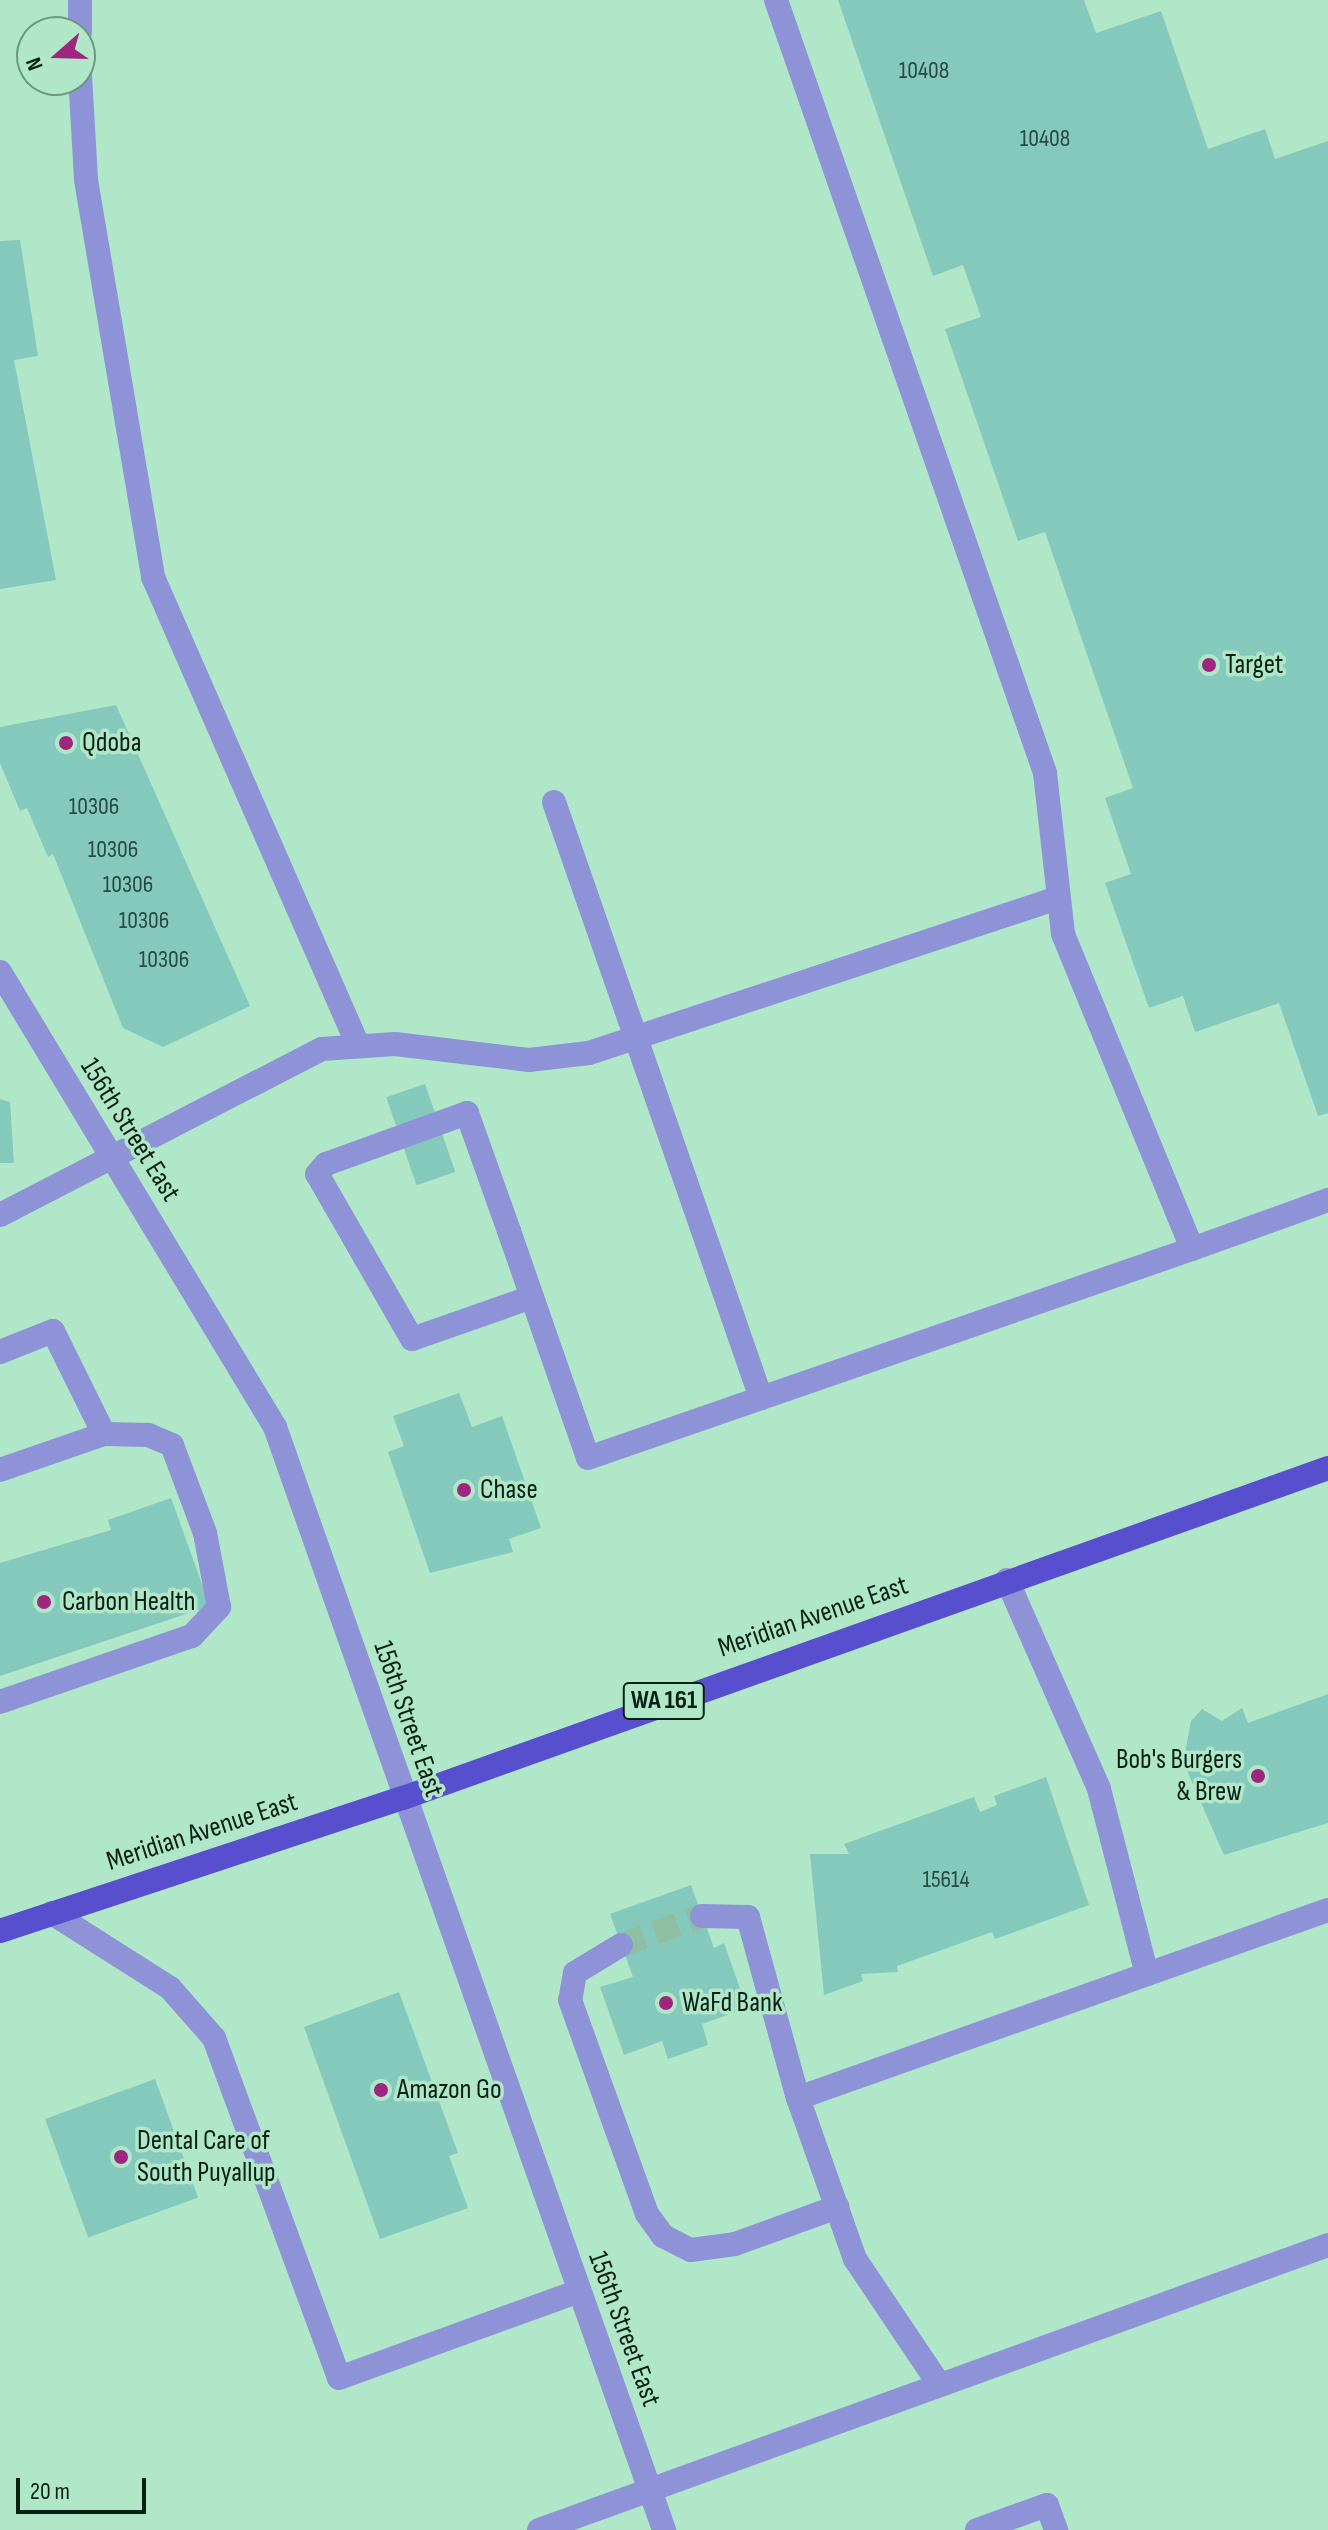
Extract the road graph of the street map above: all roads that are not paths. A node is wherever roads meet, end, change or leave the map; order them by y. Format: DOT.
graph roads {
  1 [pos="776,0"];
  2 [pos="81,96"];
  3 [pos="554,802"];
  4 [pos="1054,899"];
  5 [pos="0,972"];
  6 [pos="636,1039"];
  7 [pos="357,1043"];
  8 [pos="112,1156"];
  9 [pos="1328,1200"];
  10 [pos="0,1215"];
  11 [pos="1192,1249"];
  12 [pos="532,1297"];
  13 [pos="0,1352"];
  14 [pos="761,1398"];
  15 [pos="104,1434"];
  16 [pos="1328,1468"];
  17 [pos="0,1470"];
  18 [pos="1007,1580"];
  19 [pos="0,1702"];
  20 [pos="403,1798"];
  21 [pos="1328,1910"];
  22 [pos="52,1913"];
  23 [pos="702,1916"];
  24 [pos="0,1931"];
  25 [pos="621,1945"];
  26 [pos="1147,1974"];
  27 [pos="798,2098"];
  28 [pos="837,2207"];
  29 [pos="1328,2245"];
  30 [pos="579,2291"];
  31 [pos="939,2384"];
  32 [pos="649,2487"];
  33 [pos="539,2530"];
  34 [pos="664,2530"];
  35 [pos="977,2530"];
  36 [pos="1056,2530"];
  1 -- 4 [label="street"];
  2 -- 7 [label="street"];
  3 -- 6 [label="street"];
  4 -- 6 [label="street"];
  4 -- 11 [label="street"];
  5 -- 8 [label="street, 156th Street East"];
  6 -- 7 [label="street"];
  6 -- 14 [label="street"];
  7 -- 8 [label="street"];
  8 -- 10 [label="street"];
  8 -- 20 [label="street, 156th Street East"];
  9 -- 11 [label="street"];
  11 -- 14 [label="street"];
  12 -- 12 [label="street"];
  12 -- 14 [label="street"];
  13 -- 15 [label="street"];
  15 -- 17 [label="street"];
  15 -- 19 [label="street"];
  16 -- 18 [label="main road, Meridian Avenue East / WA 161"];
  18 -- 20 [label="main road, Meridian Avenue East / WA 161"];
  18 -- 26 [label="street"];
  20 -- 22 [label="main road, Meridian Avenue East / WA 161"];
  20 -- 30 [label="street, 156th Street East"];
  21 -- 26 [label="street"];
  22 -- 24 [label="main road, Meridian Avenue East / WA 161"];
  22 -- 30 [label="street"];
  23 -- 27 [label="street"];
  25 -- 28 [label="street"];
  26 -- 27 [label="street"];
  27 -- 28 [label="street"];
  28 -- 31 [label="street"];
  29 -- 31 [label="street"];
  30 -- 32 [label="street, 156th Street East"];
  31 -- 32 [label="street"];
  32 -- 33 [label="street"];
  32 -- 34 [label="street, 156th Street East"];
  35 -- 36 [label="street"];
}
